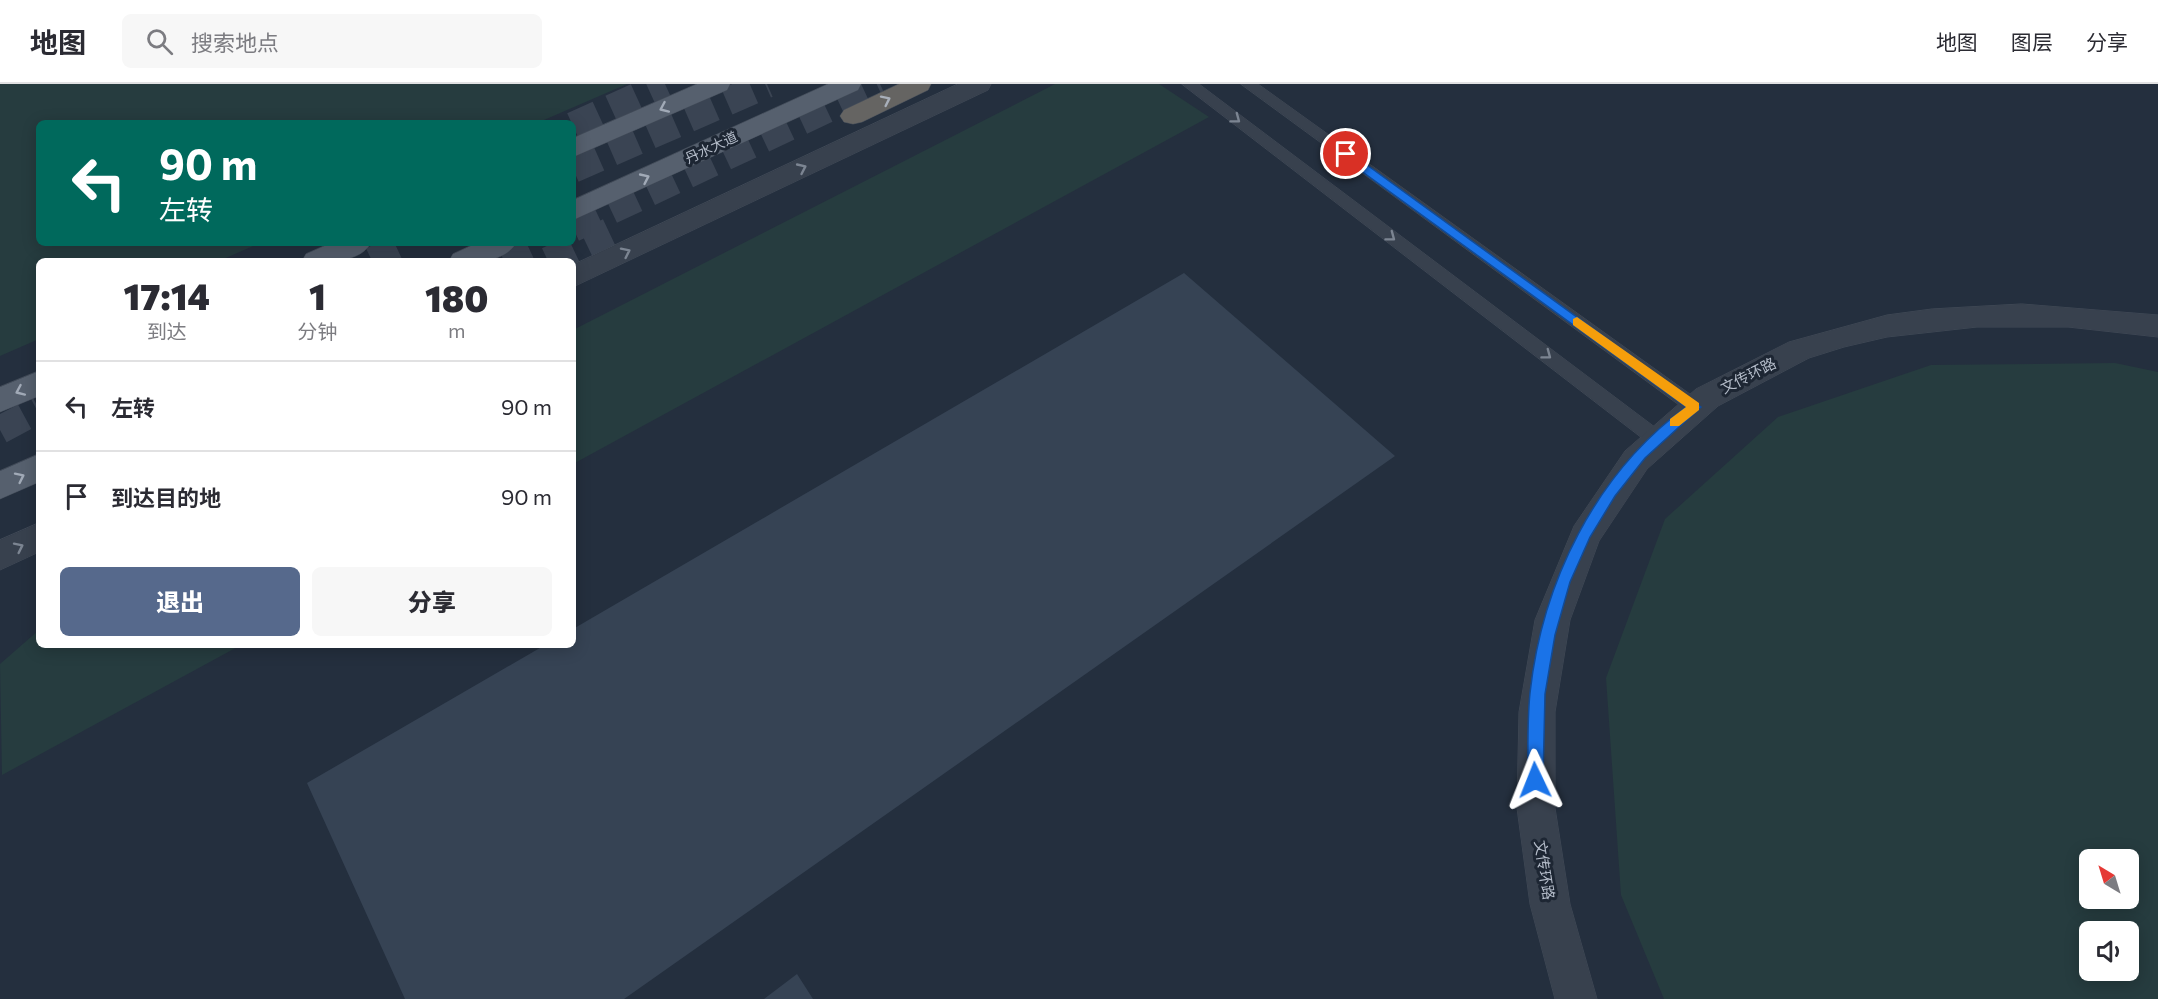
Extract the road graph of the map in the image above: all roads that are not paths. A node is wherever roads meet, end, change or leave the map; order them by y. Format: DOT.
graph roads {
  1 [pos="718,84"];
  2 [pos="849,84"];
  3 [pos="920,84"];
  4 [pos="979,84"];
  5 [pos="1189,84"];
  6 [pos="1248,84"];
  7 [pos="853,116"];
  8 [pos="576,147"];
  9 [pos="576,210"];
  10 [pos="350,246"];
  11 [pos="496,246"];
  12 [pos="323,258"];
  13 [pos="470,258"];
  14 [pos="576,277"];
  15 [pos="2158,326"];
  16 [pos="36,384"];
  17 [pos="0,400"];
  18 [pos="1695,407"];
  19 [pos="1657,439"];
  20 [pos="36,468"];
  21 [pos="0,486"];
  22 [pos="36,538"];
  23 [pos="0,556"];
  24 [pos="1576,999"];
  1 -- 8 [label="main road, one-way"];
  9 -- 2 [label="main road, 丹水大道, one-way"];
  7 -- 3 [label="highway, one-way"];
  14 -- 4 [label="street, one-way"];
  5 -- 19 [label="lane, one-way"];
  6 -- 18 [label="lane"];
  10 -- 12 [label="main road"];
  11 -- 13 [label="main road"];
  15 -- 18 [label="street, 文传环路"];
  16 -- 17 [label="main road, one-way"];
  18 -- 19 [label="street, 文传环路"];
  19 -- 24 [label="street, 文传环路"];
  21 -- 20 [label="main road, one-way"];
  23 -- 22 [label="street, one-way"];
}
